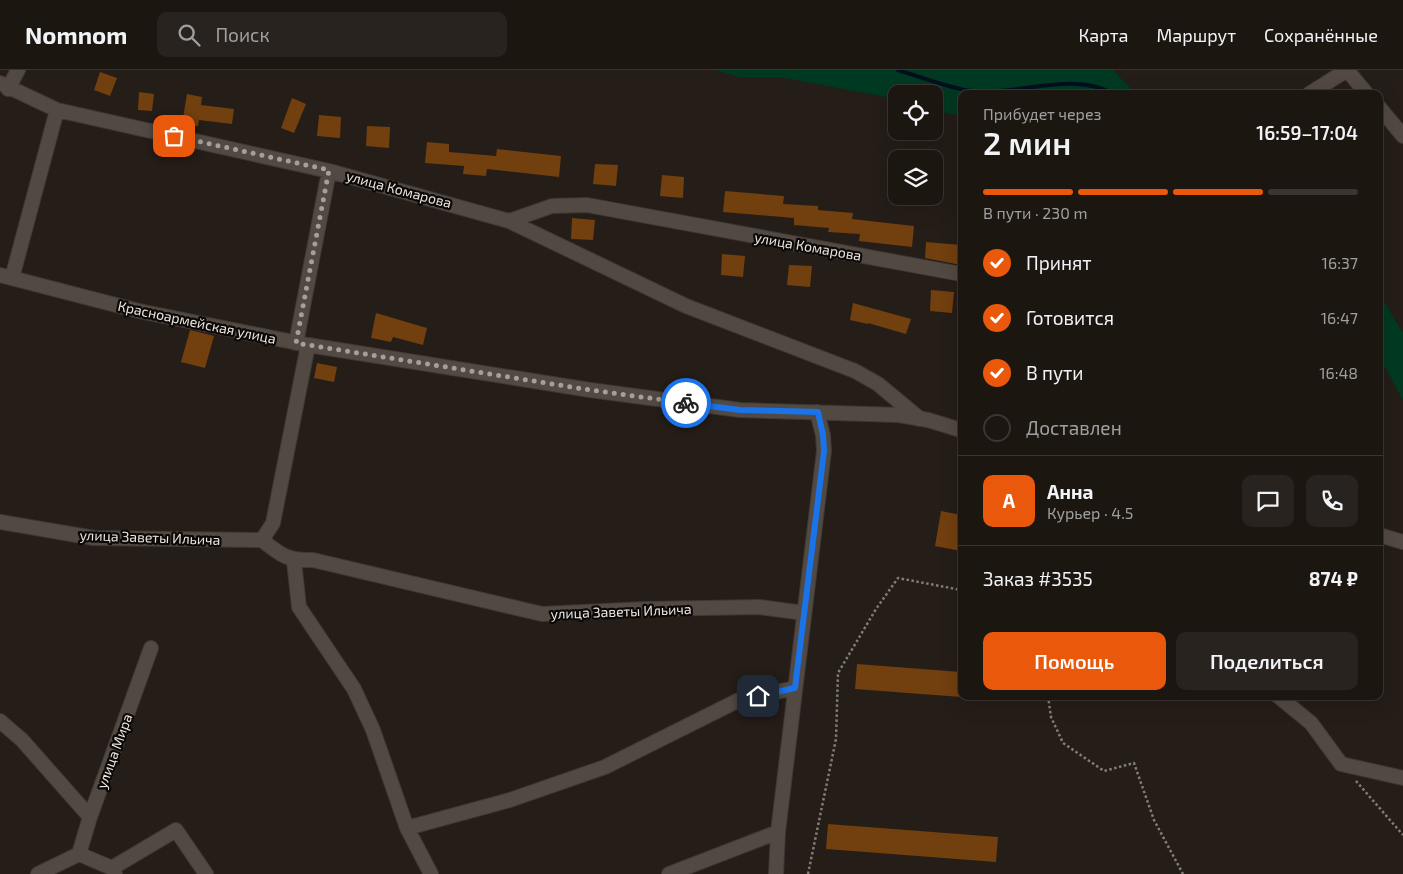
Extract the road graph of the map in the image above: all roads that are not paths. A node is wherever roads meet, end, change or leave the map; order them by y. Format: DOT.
graph roads {
  1 [pos="18,70"];
  2 [pos="1347,70"];
  3 [pos="4,86"];
  4 [pos="1315,90"];
  5 [pos="1364,90"];
  6 [pos="57,110"];
  7 [pos="1383,112"];
  8 [pos="1403,136"];
  9 [pos="329,170"];
  10 [pos="509,221"];
  11 [pos="958,273"];
  12 [pos="6,276"];
  13 [pos="302,344"];
  14 [pos="818,412"];
  15 [pos="920,418"];
  16 [pos="958,429"];
  17 [pos="0,522"];
  18 [pos="1383,536"];
  19 [pos="262,540"];
  20 [pos="1403,542"];
  21 [pos="294,561"];
  22 [pos="804,612"];
  23 [pos="151,648"];
  24 [pos="795,688"];
  25 [pos="1283,700"];
  26 [pos="0,721"];
  27 [pos="1403,778"];
  28 [pos="90,817"];
  29 [pos="407,828"];
  30 [pos="778,832"];
  31 [pos="80,854"];
  32 [pos="114,871"];
  33 [pos="38,874"];
  34 [pos="206,874"];
  35 [pos="431,874"];
  36 [pos="669,874"];
  37 [pos="776,874"];
  1 -- 3 [label="street"];
  2 -- 4 [label="street"];
  2 -- 5 [label="street"];
  3 -- 6 [label="street, улица Комарова"];
  6 -- 9 [label="street, улица Комарова"];
  6 -- 12 [label="street"];
  7 -- 8 [label="street"];
  9 -- 10 [label="street, улица Комарова"];
  9 -- 13 [label="street"];
  10 -- 11 [label="street, улица Комарова"];
  10 -- 15 [label="street, улица Комарова"];
  12 -- 13 [label="street, Красноармейская улица"];
  13 -- 14 [label="street, Красноармейская улица"];
  13 -- 19 [label="street"];
  14 -- 15 [label="street, Красноармейская улица"];
  14 -- 22 [label="street"];
  15 -- 16 [label="street, Красноармейская улица"];
  17 -- 19 [label="street, улица Заветы Ильича"];
  18 -- 20 [label="street"];
  19 -- 21 [label="street"];
  21 -- 22 [label="street, улица Заветы Ильича"];
  21 -- 29 [label="street"];
  22 -- 24 [label="street"];
  23 -- 28 [label="street, улица Мира"];
  24 -- 29 [label="street"];
  24 -- 30 [label="street"];
  25 -- 27 [label="street"];
  26 -- 28 [label="street"];
  28 -- 31 [label="street, улица Мира"];
  29 -- 35 [label="street"];
  30 -- 36 [label="street"];
  30 -- 37 [label="street"];
  31 -- 32 [label="street"];
  31 -- 33 [label="street"];
  32 -- 34 [label="street"];
}
